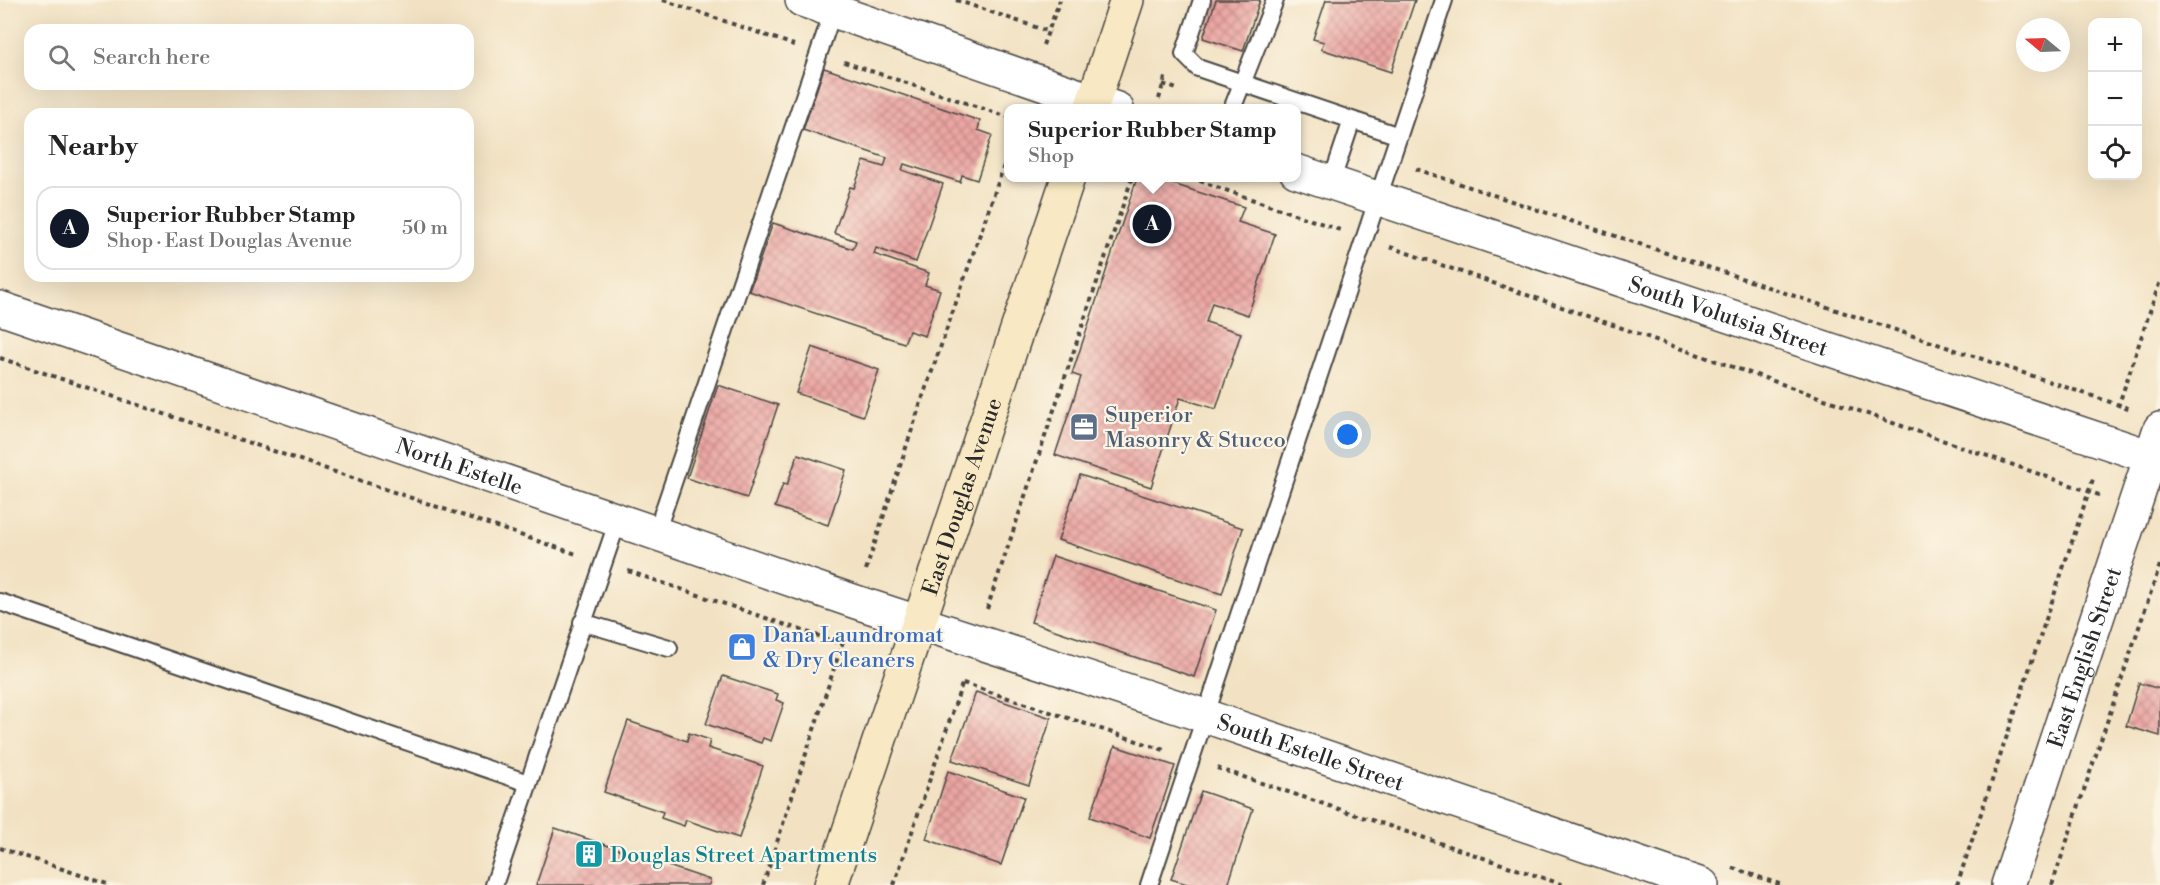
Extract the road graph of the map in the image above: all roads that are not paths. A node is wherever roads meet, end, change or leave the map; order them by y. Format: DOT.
graph roads {
  1 [pos="802,0"];
  2 [pos="1127,0"];
  3 [pos="1202,0"];
  4 [pos="1444,0"];
  5 [pos="1267,8"];
  6 [pos="833,11"];
  7 [pos="1241,82"];
  8 [pos="1094,104"];
  9 [pos="1101,104"];
  10 [pos="1233,104"];
  11 [pos="1352,120"];
  12 [pos="1399,136"];
  13 [pos="1301,173"];
  14 [pos="1066,182"];
  15 [pos="1331,183"];
  16 [pos="1377,199"];
  17 [pos="0,308"];
  18 [pos="2152,439"];
  19 [pos="618,520"];
  20 [pos="656,533"];
  21 [pos="0,602"];
  22 [pos="582,622"];
  23 [pos="919,623"];
  24 [pos="669,648"];
  25 [pos="1205,716"];
  26 [pos="528,783"];
  27 [pos="494,885"];
  28 [pos="831,885"];
  29 [pos="1149,885"];
  30 [pos="1702,885"];
  31 [pos="2008,885"];
  1 -- 6 [label="street"];
  2 -- 9 [label="main road"];
  3 -- 7 [label="lane"];
  4 -- 12 [label="lane"];
  5 -- 7 [label="lane"];
  6 -- 8 [label="street"];
  6 -- 20 [label="lane"];
  7 -- 10 [label="lane"];
  7 -- 11 [label="lane"];
  11 -- 12 [label="lane"];
  11 -- 15 [label="lane"];
  12 -- 16 [label="lane"];
  13 -- 15 [label="street, South Volutsia Street"];
  14 -- 23 [label="main road, East Douglas Avenue"];
  15 -- 16 [label="street, South Volutsia Street"];
  16 -- 18 [label="street, South Volutsia Street"];
  16 -- 25 [label="lane"];
  17 -- 19 [label="street, North Estelle"];
  18 -- 31 [label="street, East English Street"];
  19 -- 20 [label="street, North Estelle"];
  19 -- 22 [label="lane"];
  20 -- 23 [label="street, North Estelle"];
  21 -- 26 [label="lane"];
  22 -- 24 [label="lane"];
  22 -- 26 [label="lane"];
  23 -- 25 [label="street, South Estelle Street"];
  23 -- 28 [label="main road, East Douglas Avenue"];
  25 -- 29 [label="lane"];
  25 -- 30 [label="street, South Estelle Street"];
  26 -- 27 [label="lane"];
}
